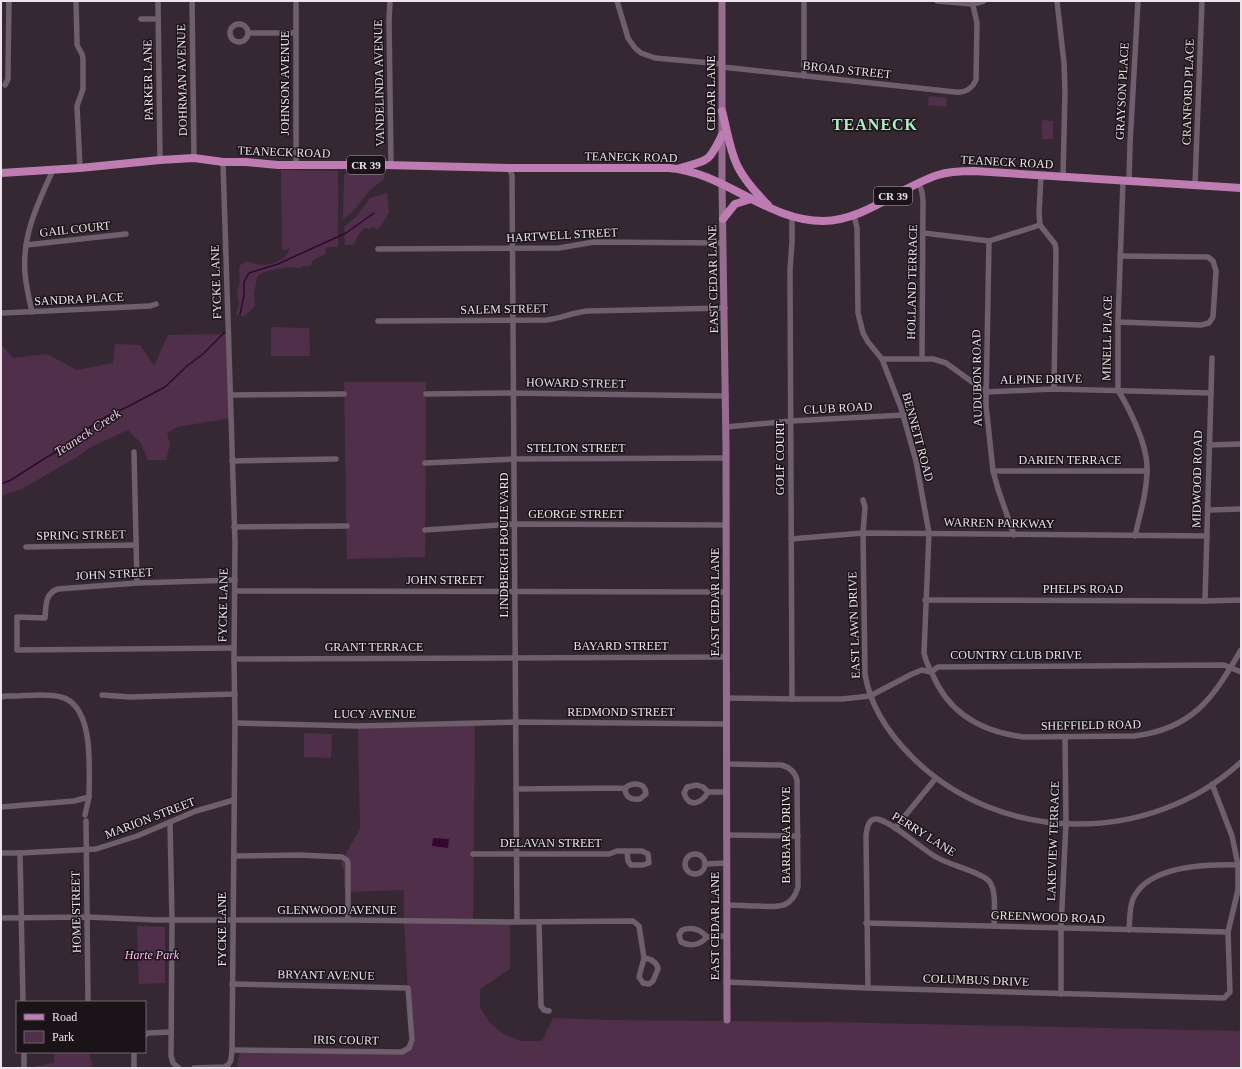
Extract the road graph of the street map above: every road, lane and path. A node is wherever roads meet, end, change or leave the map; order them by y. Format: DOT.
graph roads {
  1 [pos="8,1"];
  2 [pos="76,1"];
  3 [pos="158,1"];
  4 [pos="192,1"];
  5 [pos="296,1"];
  6 [pos="390,1"];
  7 [pos="617,1"];
  8 [pos="722,1"];
  9 [pos="804,1"];
  10 [pos="937,1"];
  11 [pos="940,1"];
  12 [pos="984,1"];
  13 [pos="1057,1"];
  14 [pos="1138,1"];
  15 [pos="1202,1"];
  16 [pos="973,3"];
  17 [pos="141,19"];
  18 [pos="158,19"];
  19 [pos="248,33"];
  20 [pos="296,33"];
  21 [pos="722,65"];
  22 [pos="804,76"];
  23 [pos="5,85"];
  24 [pos="722,111"];
  25 [pos="722,135"];
  26 [pos="194,158"];
  27 [pos="160,160"];
  28 [pos="223,162"];
  29 [pos="296,165"];
  30 [pos="391,165"];
  31 [pos="80,168"];
  32 [pos="509,168"];
  33 [pos="679,169"];
  34 [pos="53,170"];
  35 [pos="1,173"];
  36 [pos="1041,176"];
  37 [pos="1063,177"];
  38 [pos="1126,181"];
  39 [pos="919,183"];
  40 [pos="722,184"];
  41 [pos="1195,185"];
  42 [pos="1241,188"];
  43 [pos="751,199"];
  44 [pos="770,207"];
  45 [pos="792,216"];
  46 [pos="854,216"];
  47 [pos="723,219"];
  48 [pos="1040,225"];
  49 [pos="924,233"];
  50 [pos="126,234"];
  51 [pos="989,241"];
  52 [pos="724,243"];
  53 [pos="26,245"];
  54 [pos="378,249"];
  55 [pos="513,249"];
  56 [pos="1120,256"];
  57 [pos="156,304"];
  58 [pos="725,308"];
  59 [pos="32,312"];
  60 [pos="2,314"];
  61 [pos="513,320"];
  62 [pos="378,321"];
  63 [pos="1118,322"];
  64 [pos="922,358"];
  65 [pos="1212,358"];
  66 [pos="882,359"];
  67 [pos="1054,389"];
  68 [pos="1118,390"];
  69 [pos="986,392"];
  70 [pos="514,393"];
  71 [pos="1211,393"];
  72 [pos="344,394"];
  73 [pos="426,394"];
  74 [pos="231,395"];
  75 [pos="726,396"];
  76 [pos="904,415"];
  77 [pos="790,421"];
  78 [pos="726,427"];
  79 [pos="1241,444"];
  80 [pos="1209,445"];
  81 [pos="134,452"];
  82 [pos="726,458"];
  83 [pos="336,459"];
  84 [pos="514,459"];
  85 [pos="232,461"];
  86 [pos="426,463"];
  87 [pos="994,471"];
  88 [pos="1147,471"];
  89 [pos="863,500"];
  90 [pos="1241,509"];
  91 [pos="1208,510"];
  92 [pos="515,524"];
  93 [pos="726,525"];
  94 [pos="347,526"];
  95 [pos="234,527"];
  96 [pos="425,530"];
  97 [pos="863,533"];
  98 [pos="929,533"];
  99 [pos="1014,535"];
  100 [pos="1135,536"];
  101 [pos="1207,536"];
  102 [pos="791,539"];
  103 [pos="136,546"];
  104 [pos="26,547"];
  105 [pos="235,580"];
  106 [pos="137,583"];
  107 [pos="515,590"];
  108 [pos="235,591"];
  109 [pos="726,592"];
  110 [pos="926,600"];
  111 [pos="1241,600"];
  112 [pos="1205,601"];
  113 [pos="234,648"];
  114 [pos="1241,650"];
  115 [pos="516,657"];
  116 [pos="726,657"];
  117 [pos="234,659"];
  118 [pos="1231,668"];
  119 [pos="931,672"];
  120 [pos="1241,672"];
  121 [pos="235,694"];
  122 [pos="102,695"];
  123 [pos="870,696"];
  124 [pos="1,698"];
  125 [pos="726,698"];
  126 [pos="792,699"];
  127 [pos="516,722"];
  128 [pos="235,723"];
  129 [pos="726,724"];
  130 [pos="1065,737"];
  131 [pos="1241,762"];
  132 [pos="726,764"];
  133 [pos="936,778"];
  134 [pos="1212,784"];
  135 [pos="625,788"];
  136 [pos="516,789"];
  137 [pos="708,792"];
  138 [pos="726,792"];
  139 [pos="89,797"];
  140 [pos="234,800"];
  141 [pos="1,807"];
  142 [pos="170,822"];
  143 [pos="1066,823"];
  144 [pos="894,828"];
  145 [pos="726,835"];
  146 [pos="798,836"];
  147 [pos="86,850"];
  148 [pos="627,852"];
  149 [pos="1,853"];
  150 [pos="20,853"];
  151 [pos="473,854"];
  152 [pos="517,854"];
  153 [pos="234,856"];
  154 [pos="726,863"];
  155 [pos="704,864"];
  156 [pos="1239,865"];
  157 [pos="726,905"];
  158 [pos="21,917"];
  159 [pos="87,917"];
  160 [pos="1,918"];
  161 [pos="172,920"];
  162 [pos="232,920"];
  163 [pos="348,920"];
  164 [pos="517,922"];
  165 [pos="539,922"];
  166 [pos="866,923"];
  167 [pos="994,926"];
  168 [pos="1061,928"];
  169 [pos="1129,930"];
  170 [pos="1228,932"];
  171 [pos="726,936"];
  172 [pos="706,937"];
  173 [pos="644,958"];
  174 [pos="726,982"];
  175 [pos="232,984"];
  176 [pos="868,988"];
  177 [pos="1061,994"];
  178 [pos="409,1000"];
  179 [pos="23,1001"];
  180 [pos="88,1001"];
  181 [pos="549,1011"];
  182 [pos="726,1020"];
  183 [pos="171,1032"];
  184 [pos="146,1034"];
  185 [pos="232,1050"];
  186 [pos="24,1053"];
  187 [pos="134,1053"];
  188 [pos="24,1068"];
  189 [pos="134,1068"];
  190 [pos="179,1068"];
  191 [pos="194,1068"];
  192 [pos="208,1068"];
  1 -- 23 [label="street"];
  2 -- 31 [label="street"];
  3 -- 18 [label="street, PARKER LANE"];
  4 -- 26 [label="street, DOHRMAN AVENUE"];
  5 -- 20 [label="street, JOHNSON AVENUE"];
  6 -- 30 [label="street, VANDELINDA AVENUE"];
  7 -- 21 [label="street, BROAD STREET"];
  8 -- 21 [label="street, CEDAR LANE"];
  9 -- 22 [label="street"];
  10 -- 11 [label="street"];
  11 -- 16 [label="street"];
  12 -- 16 [label="street"];
  13 -- 37 [label="street"];
  14 -- 38 [label="street, GRAYSON PLACE"];
  15 -- 41 [label="street, CRANFORD PLACE"];
  16 -- 22 [label="street, BROAD STREET"];
  17 -- 18 [label="street"];
  18 -- 27 [label="street, PARKER LANE"];
  19 -- 20 [label="street"];
  20 -- 29 [label="street, JOHNSON AVENUE"];
  21 -- 22 [label="street, BROAD STREET"];
  21 -- 24 [label="street, CEDAR LANE"];
  24 -- 25 [label="street, CEDAR LANE"];
  24 -- 44 [label="main road"];
  25 -- 33 [label="main road"];
  25 -- 40 [label="street, CEDAR LANE"];
  26 -- 27 [label="main road, TEANECK ROAD / CR 39"];
  26 -- 28 [label="main road, TEANECK ROAD / CR 39"];
  27 -- 31 [label="main road, TEANECK ROAD / CR 39"];
  28 -- 29 [label="main road, TEANECK ROAD / CR 39"];
  28 -- 74 [label="street, FYCKE LANE"];
  29 -- 30 [label="main road, TEANECK ROAD / CR 39"];
  30 -- 32 [label="main road, TEANECK ROAD / CR 39"];
  31 -- 34 [label="main road, TEANECK ROAD / CR 39"];
  32 -- 33 [label="main road, TEANECK ROAD / CR 39"];
  32 -- 55 [label="street, LINDBERGH BOULEVARD"];
  33 -- 40 [label="main road, TEANECK ROAD / CR 39"];
  34 -- 35 [label="main road, TEANECK ROAD / CR 39"];
  34 -- 53 [label="street"];
  36 -- 37 [label="main road, TEANECK ROAD / CR 39"];
  36 -- 39 [label="main road, TEANECK ROAD / CR 39"];
  36 -- 48 [label="street"];
  37 -- 38 [label="main road, TEANECK ROAD / CR 39"];
  38 -- 41 [label="main road, TEANECK ROAD / CR 39"];
  38 -- 56 [label="street, MINELL PLACE"];
  39 -- 46 [label="main road, TEANECK ROAD / CR 39"];
  39 -- 49 [label="street, HOLLAND TERRACE"];
  40 -- 43 [label="main road, TEANECK ROAD / CR 39"];
  40 -- 47 [label="street, EAST CEDAR LANE"];
  41 -- 42 [label="main road, TEANECK ROAD / CR 39"];
  43 -- 44 [label="main road, TEANECK ROAD / CR 39"];
  43 -- 47 [label="main road"];
  44 -- 45 [label="main road, TEANECK ROAD / CR 39"];
  45 -- 46 [label="main road, TEANECK ROAD / CR 39"];
  45 -- 77 [label="street, GOLF COURT"];
  46 -- 66 [label="street, BENNETT ROAD"];
  47 -- 52 [label="street, EAST CEDAR LANE"];
  48 -- 51 [label="street"];
  48 -- 67 [label="street"];
  49 -- 51 [label="street"];
  49 -- 64 [label="street, HOLLAND TERRACE"];
  50 -- 53 [label="street, GAIL COURT"];
  51 -- 69 [label="street, AUDUBON ROAD"];
  52 -- 55 [label="street, HARTWELL STREET"];
  52 -- 58 [label="street, EAST CEDAR LANE"];
  53 -- 59 [label="street"];
  54 -- 55 [label="street, HARTWELL STREET"];
  55 -- 61 [label="street, LINDBERGH BOULEVARD"];
  56 -- 63 [label="street, MINELL PLACE"];
  56 -- 63 [label="street"];
  57 -- 59 [label="street, SANDRA PLACE"];
  58 -- 61 [label="street, SALEM STREET"];
  58 -- 75 [label="street, EAST CEDAR LANE"];
  59 -- 60 [label="street, SANDRA PLACE"];
  61 -- 62 [label="street, SALEM STREET"];
  61 -- 70 [label="street, LINDBERGH BOULEVARD"];
  63 -- 68 [label="street, MINELL PLACE"];
  64 -- 66 [label="street, ALPINE DRIVE"];
  64 -- 69 [label="street, ALPINE DRIVE"];
  65 -- 71 [label="street, MIDWOOD ROAD"];
  66 -- 76 [label="street, BENNETT ROAD"];
  67 -- 68 [label="street, ALPINE DRIVE"];
  67 -- 69 [label="street, ALPINE DRIVE"];
  68 -- 71 [label="street, ALPINE DRIVE"];
  68 -- 88 [label="street, MINELL PLACE"];
  69 -- 87 [label="street, AUDUBON ROAD"];
  70 -- 73 [label="street, HOWARD STREET"];
  70 -- 75 [label="street, HOWARD STREET"];
  70 -- 84 [label="street, LINDBERGH BOULEVARD"];
  71 -- 80 [label="street, MIDWOOD ROAD"];
  72 -- 74 [label="street"];
  74 -- 85 [label="street, FYCKE LANE"];
  75 -- 78 [label="street, EAST CEDAR LANE"];
  76 -- 77 [label="street, CLUB ROAD"];
  76 -- 98 [label="street, BENNETT ROAD"];
  77 -- 78 [label="street, CLUB ROAD"];
  77 -- 102 [label="street, GOLF COURT"];
  78 -- 82 [label="street, EAST CEDAR LANE"];
  79 -- 80 [label="street"];
  80 -- 91 [label="street, MIDWOOD ROAD"];
  81 -- 103 [label="street"];
  82 -- 84 [label="street, STELTON STREET"];
  82 -- 93 [label="street, EAST CEDAR LANE"];
  83 -- 85 [label="street"];
  84 -- 86 [label="street, STELTON STREET"];
  84 -- 92 [label="street, LINDBERGH BOULEVARD"];
  85 -- 95 [label="street, FYCKE LANE"];
  87 -- 88 [label="street, DARIEN TERRACE"];
  87 -- 99 [label="street, AUDUBON ROAD"];
  88 -- 100 [label="street, MINELL PLACE"];
  89 -- 97 [label="street, EAST LAWN DRIVE"];
  90 -- 91 [label="street"];
  91 -- 101 [label="street, MIDWOOD ROAD"];
  92 -- 93 [label="street, GEORGE STREET"];
  92 -- 96 [label="street, GEORGE STREET"];
  92 -- 107 [label="street, LINDBERGH BOULEVARD"];
  93 -- 109 [label="street, EAST CEDAR LANE"];
  94 -- 95 [label="street"];
  95 -- 105 [label="street, FYCKE LANE"];
  97 -- 98 [label="street, WARREN PARKWAY"];
  97 -- 102 [label="street, WARREN PARKWAY"];
  97 -- 123 [label="street, EAST LAWN DRIVE"];
  98 -- 99 [label="street, WARREN PARKWAY"];
  98 -- 110 [label="street, BENNETT ROAD"];
  99 -- 100 [label="street, WARREN PARKWAY"];
  100 -- 101 [label="street, WARREN PARKWAY"];
  101 -- 112 [label="street, MIDWOOD ROAD"];
  102 -- 126 [label="street, GOLF COURT"];
  103 -- 104 [label="street, SPRING STREET"];
  103 -- 106 [label="street"];
  105 -- 106 [label="street, JOHN STREET"];
  105 -- 108 [label="street, FYCKE LANE"];
  106 -- 113 [label="street, JOHN STREET"];
  107 -- 108 [label="street, JOHN STREET"];
  107 -- 109 [label="street, JOHN STREET"];
  107 -- 115 [label="street, LINDBERGH BOULEVARD"];
  108 -- 113 [label="street, FYCKE LANE"];
  109 -- 116 [label="street, EAST CEDAR LANE"];
  110 -- 112 [label="street, PHELPS ROAD"];
  110 -- 119 [label="street, BENNETT ROAD"];
  111 -- 112 [label="street, PHELPS ROAD"];
  113 -- 117 [label="street, FYCKE LANE"];
  114 -- 118 [label="street, SHEFFIELD ROAD"];
  115 -- 116 [label="street, BAYARD STREET"];
  115 -- 117 [label="street, GRANT TERRACE"];
  115 -- 127 [label="street, LINDBERGH BOULEVARD"];
  116 -- 125 [label="street, EAST CEDAR LANE"];
  117 -- 121 [label="street, FYCKE LANE"];
  118 -- 119 [label="street, COUNTRY CLUB DRIVE"];
  118 -- 120 [label="street, COUNTRY CLUB DRIVE"];
  118 -- 130 [label="street, SHEFFIELD ROAD"];
  119 -- 123 [label="street, COUNTRY CLUB DRIVE"];
  119 -- 130 [label="street, SHEFFIELD ROAD"];
  121 -- 122 [label="street"];
  121 -- 128 [label="street, FYCKE LANE"];
  123 -- 126 [label="street, COUNTRY CLUB DRIVE"];
  123 -- 133 [label="street, EAST LAWN DRIVE"];
  124 -- 139 [label="street, HOME STREET"];
  125 -- 126 [label="street, COUNTRY CLUB DRIVE"];
  125 -- 129 [label="street, EAST CEDAR LANE"];
  127 -- 128 [label="street, LUCY AVENUE"];
  127 -- 129 [label="street, REDMOND STREET"];
  127 -- 136 [label="street, LINDBERGH BOULEVARD"];
  128 -- 140 [label="street, FYCKE LANE"];
  129 -- 132 [label="street, EAST CEDAR LANE"];
  130 -- 143 [label="street, LAKEVIEW TERRACE"];
  131 -- 134 [label="street, EAST LAWN DRIVE"];
  132 -- 138 [label="street, EAST CEDAR LANE"];
  132 -- 146 [label="street, BARBARA DRIVE"];
  133 -- 143 [label="street, EAST LAWN DRIVE"];
  133 -- 144 [label="street"];
  134 -- 143 [label="street, EAST LAWN DRIVE"];
  134 -- 156 [label="street"];
  135 -- 136 [label="street"];
  136 -- 152 [label="street, LINDBERGH BOULEVARD"];
  137 -- 138 [label="street"];
  138 -- 145 [label="street, EAST CEDAR LANE"];
  139 -- 141 [label="street"];
  139 -- 147 [label="street, HOME STREET"];
  140 -- 142 [label="street, MARION STREET"];
  140 -- 153 [label="street, FYCKE LANE"];
  142 -- 147 [label="street, MARION STREET"];
  142 -- 161 [label="street"];
  143 -- 168 [label="street, LAKEVIEW TERRACE"];
  144 -- 166 [label="street, PERRY LANE"];
  144 -- 167 [label="street, PERRY LANE"];
  145 -- 146 [label="street"];
  145 -- 154 [label="street, EAST CEDAR LANE"];
  146 -- 157 [label="street, BARBARA DRIVE"];
  147 -- 150 [label="street, MARION STREET"];
  147 -- 159 [label="street, HOME STREET"];
  148 -- 152 [label="street, DELAVAN STREET"];
  149 -- 150 [label="street, MARION STREET"];
  150 -- 158 [label="street"];
  151 -- 152 [label="street, DELAVAN STREET"];
  152 -- 164 [label="street, LINDBERGH BOULEVARD"];
  153 -- 162 [label="street, FYCKE LANE"];
  153 -- 163 [label="street"];
  154 -- 155 [label="street"];
  154 -- 157 [label="street, EAST CEDAR LANE"];
  156 -- 169 [label="street"];
  156 -- 170 [label="street"];
  157 -- 171 [label="street, EAST CEDAR LANE"];
  158 -- 159 [label="street, GLENWOOD AVENUE"];
  158 -- 160 [label="street, GLENWOOD AVENUE"];
  158 -- 179 [label="street"];
  159 -- 161 [label="street, GLENWOOD AVENUE"];
  159 -- 180 [label="street, HOME STREET"];
  161 -- 162 [label="street, GLENWOOD AVENUE"];
  161 -- 183 [label="street"];
  162 -- 163 [label="street, GLENWOOD AVENUE"];
  162 -- 175 [label="street, FYCKE LANE"];
  163 -- 164 [label="street, GLENWOOD AVENUE"];
  164 -- 165 [label="street, GLENWOOD AVENUE"];
  165 -- 173 [label="street, GLENWOOD AVENUE"];
  165 -- 181 [label="street"];
  166 -- 167 [label="street, GREENWOOD ROAD"];
  166 -- 176 [label="street, PERRY LANE"];
  167 -- 168 [label="street, GREENWOOD ROAD"];
  168 -- 169 [label="street, GREENWOOD ROAD"];
  168 -- 177 [label="street, LAKEVIEW TERRACE"];
  169 -- 170 [label="street, GREENWOOD ROAD"];
  170 -- 177 [label="street, COLUMBUS DRIVE"];
  171 -- 172 [label="street"];
  171 -- 174 [label="street, EAST CEDAR LANE"];
  172 -- 172 [label="street"];
  173 -- 173 [label="street, GLENWOOD AVENUE"];
  174 -- 176 [label="street, COLUMBUS DRIVE"];
  174 -- 182 [label="street, EAST CEDAR LANE"];
  175 -- 178 [label="street, BRYANT AVENUE"];
  175 -- 185 [label="street, FYCKE LANE"];
  176 -- 177 [label="street, COLUMBUS DRIVE"];
  178 -- 185 [label="street, IRIS COURT"];
  183 -- 184 [label="street"];
  183 -- 190 [label="street"];
  185 -- 192 [label="street"];
  186 -- 188 [label="street"];
  187 -- 189 [label="street"];
  191 -- 192 [label="street"];
}
